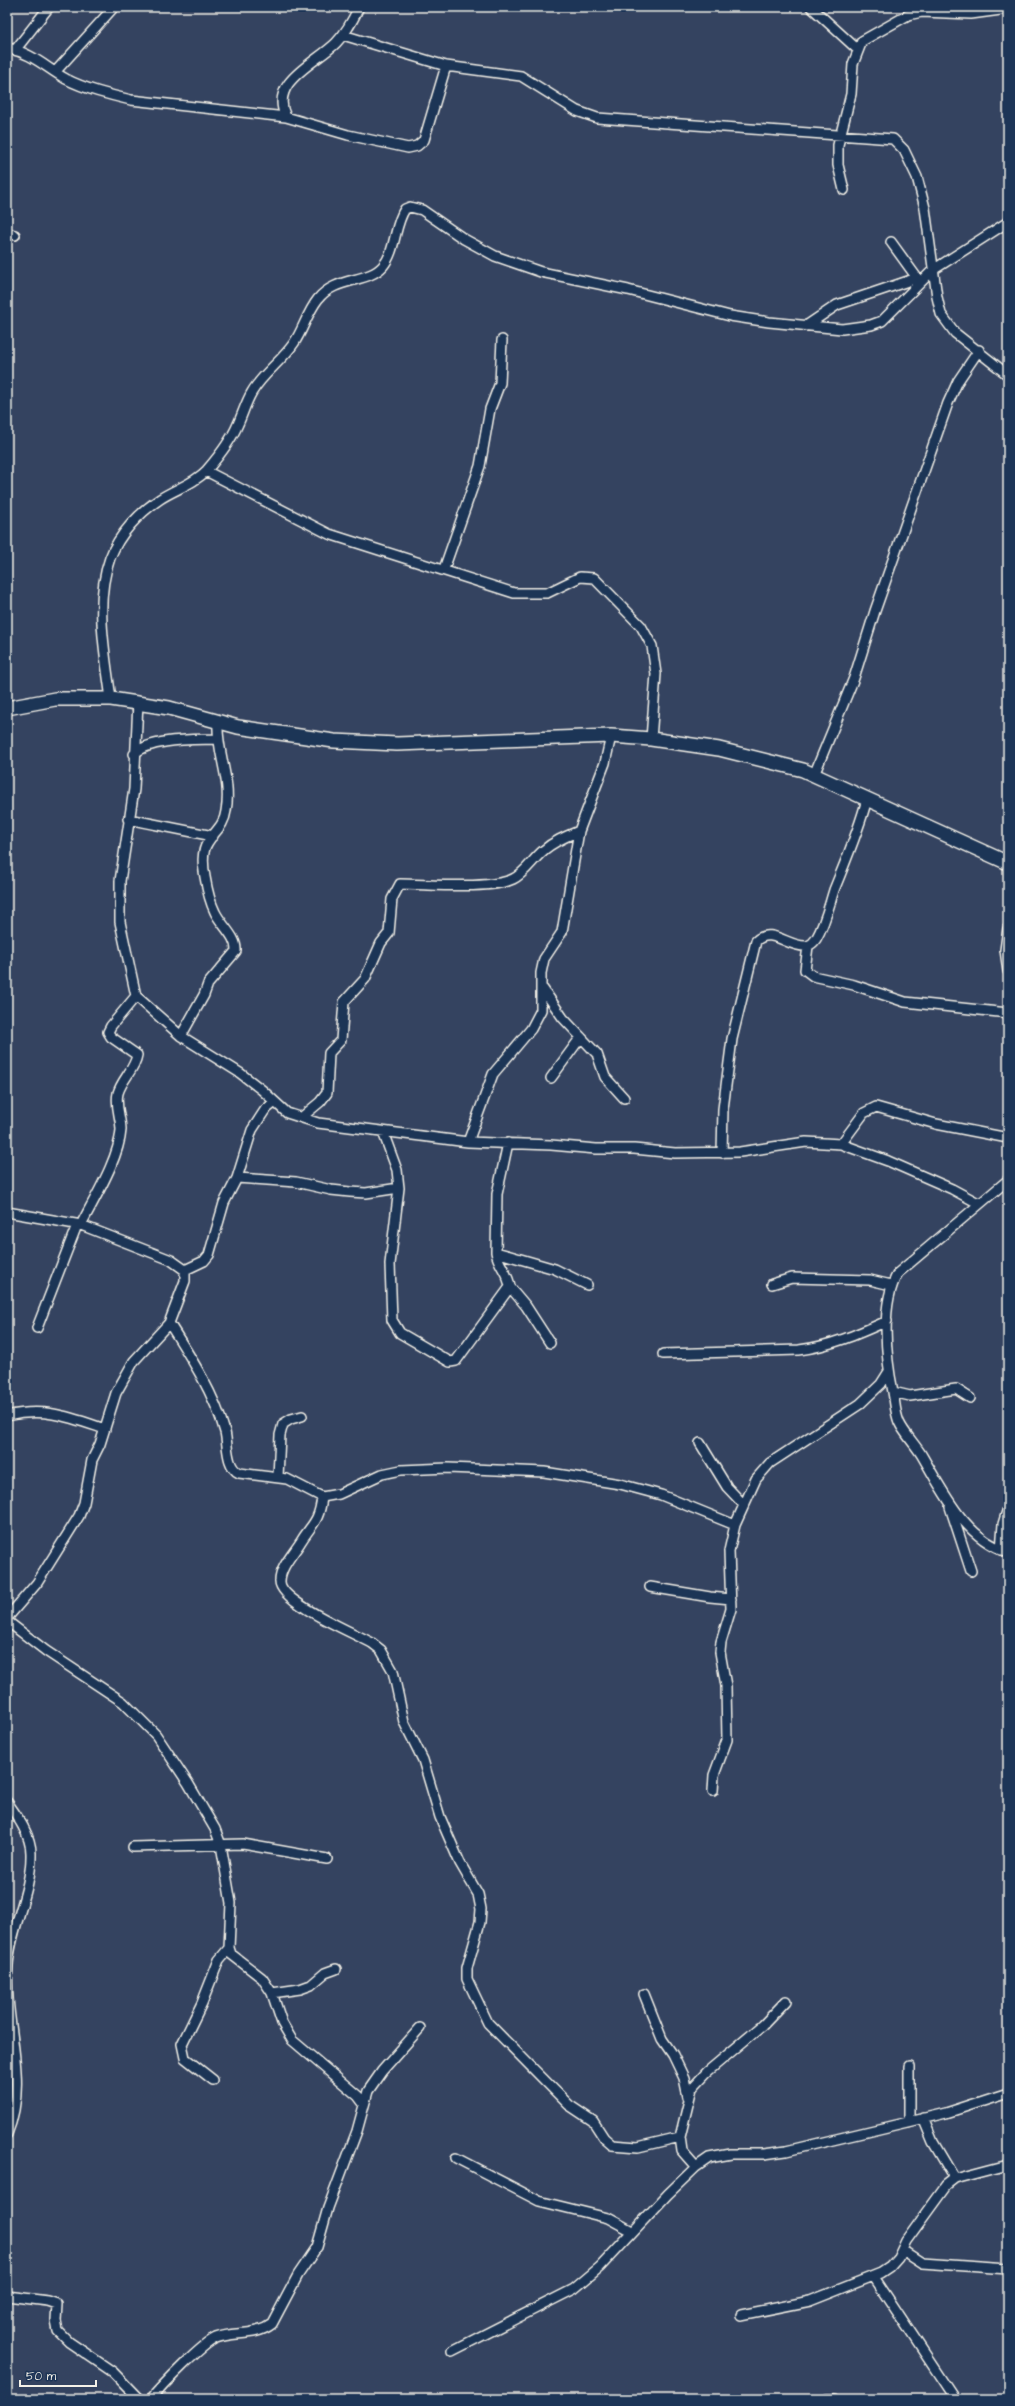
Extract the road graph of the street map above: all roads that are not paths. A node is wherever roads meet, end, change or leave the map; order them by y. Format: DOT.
graph roads {
  1 [pos="49,7"];
  2 [pos="114,7"];
  3 [pos="359,7"];
  4 [pos="811,7"];
  5 [pos="923,9"];
  6 [pos="1008,9"];
  7 [pos="343,35"];
  8 [pos="11,48"];
  9 [pos="857,49"];
  10 [pos="446,66"];
  11 [pos="56,71"];
  12 [pos="286,116"];
  13 [pos="840,135"];
  14 [pos="844,190"];
  15 [pos="1008,222"];
  16 [pos="891,242"];
  17 [pos="933,270"];
  18 [pos="919,280"];
  19 [pos="806,326"];
  20 [pos="502,340"];
  21 [pos="978,350"];
  22 [pos="1008,375"];
  23 [pos="206,471"];
  24 [pos="444,569"];
  25 [pos="111,699"];
  26 [pos="138,702"];
  27 [pos="7,708"];
  28 [pos="218,722"];
  29 [pos="611,736"];
  30 [pos="217,739"];
  31 [pos="651,739"];
  32 [pos="134,754"];
  33 [pos="814,775"];
  34 [pos="867,799"];
  35 [pos="128,819"];
  36 [pos="579,831"];
  37 [pos="213,836"];
  38 [pos="1008,863"];
  39 [pos="1008,928"];
  40 [pos="808,946"];
  41 [pos="1006,951"];
  42 [pos="1008,971"];
  43 [pos="542,987"];
  44 [pos="136,996"];
  45 [pos="1008,1013"];
  46 [pos="181,1036"];
  47 [pos="581,1037"];
  48 [pos="552,1078"];
  49 [pos="624,1098"];
  50 [pos="275,1102"];
  51 [pos="302,1117"];
  52 [pos="383,1132"];
  53 [pos="1008,1138"];
  54 [pos="468,1142"];
  55 [pos="508,1143"];
  56 [pos="841,1144"];
  57 [pos="722,1153"];
  58 [pos="237,1178"];
  59 [pos="1008,1180"];
  60 [pos="399,1188"];
  61 [pos="978,1204"];
  62 [pos="7,1212"];
  63 [pos="79,1225"];
  64 [pos="496,1252"];
  65 [pos="185,1270"];
  66 [pos="772,1284"];
  67 [pos="587,1285"];
  68 [pos="891,1285"];
  69 [pos="510,1287"];
  70 [pos="887,1321"];
  71 [pos="169,1323"];
  72 [pos="37,1328"];
  73 [pos="550,1344"];
  74 [pos="663,1354"];
  75 [pos="888,1373"];
  76 [pos="893,1392"];
  77 [pos="970,1398"];
  78 [pos="7,1416"];
  79 [pos="302,1416"];
  80 [pos="105,1429"];
  81 [pos="700,1443"];
  82 [pos="278,1477"];
  83 [pos="322,1497"];
  84 [pos="949,1502"];
  85 [pos="744,1505"];
  86 [pos="1008,1508"];
  87 [pos="735,1526"];
  88 [pos="1006,1552"];
  89 [pos="971,1572"];
  90 [pos="650,1586"];
  91 [pos="731,1599"];
  92 [pos="7,1618"];
  93 [pos="7,1621"];
  94 [pos="713,1791"];
  95 [pos="7,1802"];
  96 [pos="221,1846"];
  97 [pos="133,1847"];
  98 [pos="327,1859"];
  99 [pos="229,1948"];
  100 [pos="8,1949"];
  101 [pos="336,1969"];
  102 [pos="272,1993"];
  103 [pos="644,1994"];
  104 [pos="786,2001"];
  105 [pos="420,2028"];
  106 [pos="909,2066"];
  107 [pos="213,2080"];
  108 [pos="1008,2093"];
  109 [pos="688,2097"];
  110 [pos="364,2104"];
  111 [pos="923,2118"];
  112 [pos="909,2122"];
  113 [pos="7,2134"];
  114 [pos="680,2137"];
  115 [pos="456,2158"];
  116 [pos="1008,2165"];
  117 [pos="696,2167"];
  118 [pos="956,2179"];
  119 [pos="632,2231"];
  120 [pos="902,2250"];
  121 [pos="1008,2269"];
  122 [pos="874,2277"];
  123 [pos="7,2296"];
  124 [pos="741,2315"];
  125 [pos="452,2351"];
  126 [pos="139,2399"];
  127 [pos="151,2399"];
  128 [pos="827,2399"];
  129 [pos="835,2399"];
  130 [pos="955,2399"];
  1 -- 8 [label="street"];
  2 -- 11 [label="street"];
  3 -- 7 [label="street"];
  4 -- 9 [label="street"];
  5 -- 6 [label="street"];
  5 -- 9 [label="street"];
  7 -- 10 [label="street"];
  7 -- 12 [label="street"];
  8 -- 11 [label="street"];
  9 -- 13 [label="street"];
  10 -- 12 [label="street"];
  10 -- 13 [label="street"];
  11 -- 12 [label="street"];
  13 -- 14 [label="street"];
  13 -- 17 [label="street"];
  15 -- 17 [label="street"];
  16 -- 18 [label="street"];
  17 -- 18 [label="street"];
  17 -- 21 [label="street"];
  18 -- 19 [label="street"];
  18 -- 19 [label="street"];
  19 -- 23 [label="street"];
  20 -- 24 [label="street"];
  21 -- 22 [label="street"];
  21 -- 33 [label="street"];
  23 -- 24 [label="street"];
  23 -- 25 [label="street"];
  24 -- 31 [label="street"];
  25 -- 26 [label="street"];
  25 -- 27 [label="street"];
  26 -- 28 [label="street"];
  26 -- 32 [label="street"];
  28 -- 29 [label="street"];
  28 -- 30 [label="street"];
  29 -- 31 [label="street"];
  29 -- 36 [label="street"];
  30 -- 32 [label="street"];
  30 -- 37 [label="street"];
  31 -- 33 [label="street"];
  32 -- 35 [label="street"];
  33 -- 34 [label="street"];
  34 -- 38 [label="street"];
  34 -- 40 [label="street"];
  35 -- 37 [label="street"];
  35 -- 44 [label="street"];
  36 -- 43 [label="street"];
  36 -- 51 [label="street"];
  37 -- 46 [label="street"];
  39 -- 41 [label="street"];
  40 -- 45 [label="street"];
  40 -- 57 [label="street"];
  41 -- 42 [label="street"];
  43 -- 47 [label="street"];
  43 -- 54 [label="street"];
  44 -- 46 [label="street"];
  44 -- 63 [label="street"];
  46 -- 50 [label="street"];
  47 -- 48 [label="street"];
  47 -- 49 [label="street"];
  50 -- 51 [label="street"];
  50 -- 58 [label="street"];
  51 -- 52 [label="street"];
  52 -- 54 [label="street"];
  52 -- 60 [label="street"];
  53 -- 56 [label="street"];
  54 -- 55 [label="street"];
  55 -- 57 [label="street"];
  55 -- 64 [label="street"];
  56 -- 57 [label="street"];
  56 -- 61 [label="street"];
  58 -- 60 [label="street"];
  58 -- 65 [label="street"];
  59 -- 61 [label="street"];
  60 -- 69 [label="street"];
  61 -- 68 [label="street"];
  62 -- 63 [label="street"];
  63 -- 65 [label="street"];
  63 -- 72 [label="street"];
  64 -- 67 [label="street"];
  64 -- 69 [label="street"];
  65 -- 71 [label="street"];
  66 -- 68 [label="street"];
  68 -- 70 [label="street"];
  69 -- 73 [label="street"];
  70 -- 74 [label="street"];
  70 -- 75 [label="street"];
  71 -- 80 [label="street"];
  71 -- 82 [label="street"];
  75 -- 76 [label="street"];
  75 -- 85 [label="street"];
  76 -- 77 [label="street"];
  76 -- 84 [label="street"];
  78 -- 80 [label="street"];
  79 -- 82 [label="street"];
  80 -- 92 [label="street"];
  81 -- 85 [label="street"];
  82 -- 83 [label="street"];
  83 -- 87 [label="street"];
  83 -- 114 [label="street"];
  84 -- 88 [label="street"];
  84 -- 89 [label="street"];
  85 -- 87 [label="street"];
  86 -- 88 [label="street"];
  87 -- 91 [label="street"];
  90 -- 91 [label="street"];
  91 -- 94 [label="street"];
  93 -- 96 [label="street"];
  95 -- 100 [label="street"];
  96 -- 97 [label="street"];
  96 -- 98 [label="street"];
  96 -- 99 [label="street"];
  99 -- 102 [label="street"];
  99 -- 107 [label="street"];
  100 -- 113 [label="street"];
  101 -- 102 [label="street"];
  102 -- 110 [label="street"];
  103 -- 109 [label="street"];
  104 -- 109 [label="street"];
  105 -- 110 [label="street"];
  106 -- 112 [label="street"];
  108 -- 111 [label="street"];
  109 -- 114 [label="street"];
  110 -- 127 [label="street"];
  111 -- 112 [label="street"];
  111 -- 118 [label="street"];
  112 -- 117 [label="street"];
  114 -- 117 [label="street"];
  115 -- 119 [label="street"];
  116 -- 118 [label="street"];
  117 -- 119 [label="street"];
  118 -- 120 [label="street"];
  119 -- 125 [label="street"];
  120 -- 121 [label="street"];
  120 -- 122 [label="street"];
  122 -- 124 [label="street"];
  122 -- 130 [label="street"];
  123 -- 126 [label="street"];
  128 -- 129 [label="street"];
}
